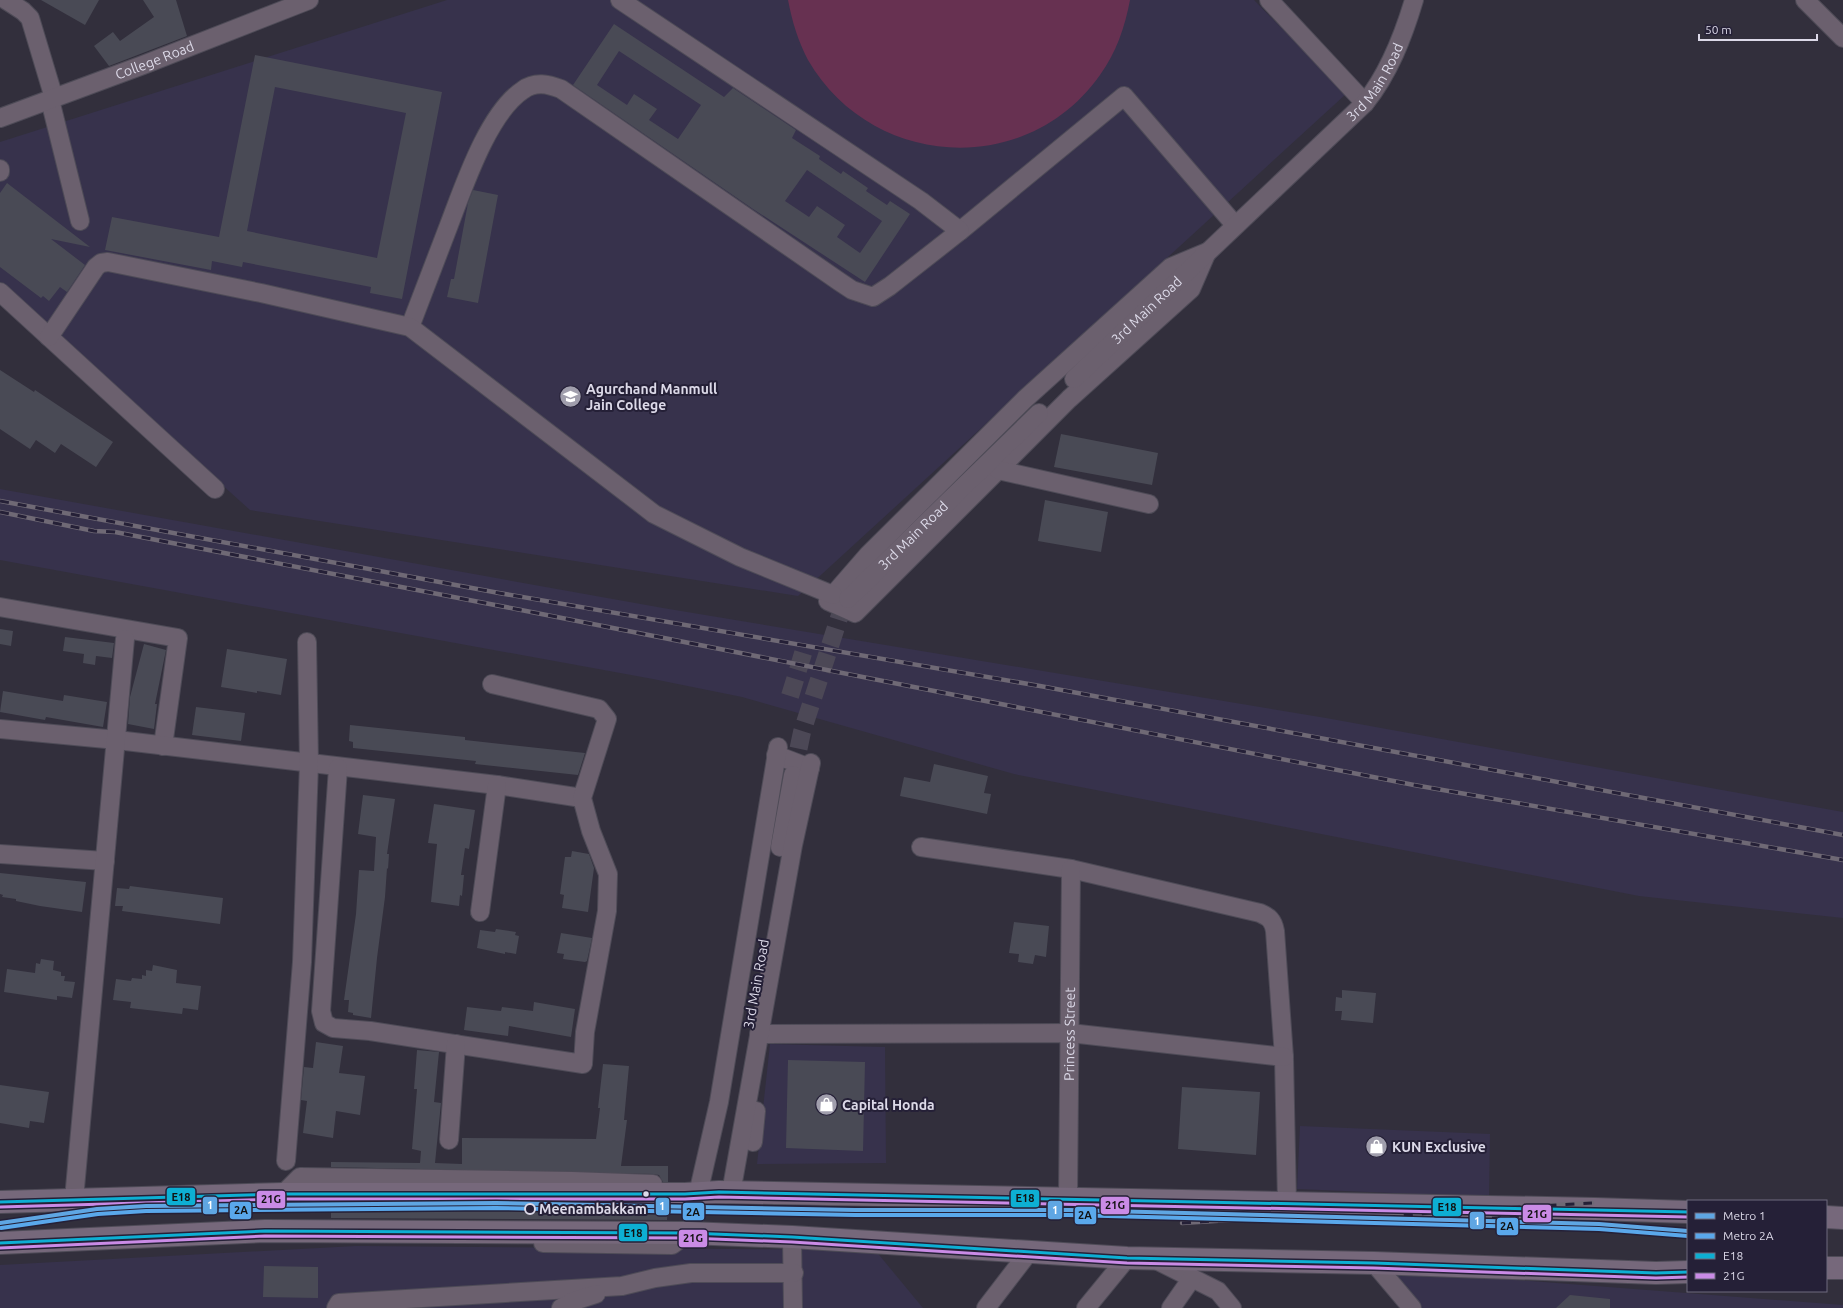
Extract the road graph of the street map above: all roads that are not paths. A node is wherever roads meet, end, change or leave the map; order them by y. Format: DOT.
graph roads {
  1 [pos="6,0"];
  2 [pos="309,0"];
  3 [pos="620,0"];
  4 [pos="1269,0"];
  5 [pos="1414,0"];
  6 [pos="1804,0"];
  7 [pos="1843,38"];
  8 [pos="52,99"];
  9 [pos="1365,103"];
  10 [pos="0,118"];
  11 [pos="80,221"];
  12 [pos="1235,225"];
  13 [pos="960,231"];
  14 [pos="1208,252"];
  15 [pos="0,292"];
  16 [pos="410,327"];
  17 [pos="49,337"];
  18 [pos="998,470"];
  19 [pos="215,489"];
  20 [pos="1149,504"];
  21 [pos="840,597"];
  22 [pos="0,607"];
  23 [pos="125,639"];
  24 [pos="307,642"];
  25 [pos="492,684"];
  26 [pos="0,729"];
  27 [pos="116,740"];
  28 [pos="163,746"];
  29 [pos="309,764"];
  30 [pos="338,768"];
  31 [pos="793,775"];
  32 [pos="497,785"];
  33 [pos="582,798"];
  34 [pos="921,847"];
  35 [pos="0,854"];
  36 [pos="105,861"];
  37 [pos="1071,869"];
  38 [pos="480,912"];
  39 [pos="1070,1033"];
  40 [pos="763,1034"];
  41 [pos="456,1044"];
  42 [pos="1284,1057"];
  43 [pos="449,1140"];
  44 [pos="753,1142"];
  45 [pos="286,1161"];
  46 [pos="708,1193"];
  47 [pos="74,1199"];
  48 [pos="1068,1200"];
  49 [pos="0,1202"];
  50 [pos="1287,1203"];
  51 [pos="1687,1212"];
  52 [pos="1827,1217"];
  53 [pos="1843,1218"];
  54 [pos="792,1237"];
  55 [pos="0,1243"];
  56 [pos="1029,1252"];
  57 [pos="1127,1258"];
  58 [pos="1153,1258"];
  59 [pos="1374,1262"];
  60 [pos="1827,1268"];
  61 [pos="1843,1268"];
  62 [pos="1687,1272"];
  63 [pos="794,1273"];
  64 [pos="1192,1278"];
  65 [pos="622,1286"];
  66 [pos="569,1306"];
  67 [pos="336,1308"];
  68 [pos="793,1308"];
  69 [pos="986,1308"];
  70 [pos="1086,1308"];
  71 [pos="1171,1308"];
  72 [pos="1232,1308"];
  73 [pos="1412,1308"];
  1 -- 8 [label="street"];
  2 -- 8 [label="street, College Road"];
  3 -- 13 [label="street"];
  4 -- 9 [label="street"];
  5 -- 9 [label="street, 3rd Main Road"];
  6 -- 7 [label="street"];
  8 -- 10 [label="street, College Road"];
  8 -- 11 [label="street"];
  9 -- 12 [label="street, 3rd Main Road"];
  12 -- 13 [label="street"];
  12 -- 14 [label="street, 3rd Main Road"];
  13 -- 16 [label="street"];
  14 -- 18 [label="street"];
  14 -- 21 [label="street"];
  15 -- 17 [label="street"];
  16 -- 17 [label="street"];
  16 -- 21 [label="street"];
  17 -- 19 [label="street"];
  18 -- 20 [label="street"];
  18 -- 21 [label="street"];
  22 -- 28 [label="street"];
  23 -- 27 [label="street"];
  24 -- 29 [label="street"];
  25 -- 33 [label="street"];
  26 -- 27 [label="street"];
  27 -- 28 [label="street"];
  27 -- 36 [label="street"];
  28 -- 29 [label="street"];
  29 -- 30 [label="street"];
  29 -- 45 [label="street"];
  30 -- 32 [label="street"];
  30 -- 41 [label="street"];
  31 -- 46 [label="street, 3rd Main Road"];
  32 -- 33 [label="street"];
  32 -- 38 [label="street"];
  33 -- 41 [label="street"];
  34 -- 37 [label="street"];
  35 -- 36 [label="street"];
  36 -- 47 [label="street"];
  37 -- 39 [label="street, Princess Street"];
  37 -- 42 [label="street"];
  39 -- 40 [label="street"];
  39 -- 42 [label="street"];
  39 -- 48 [label="street, Princess Street"];
  40 -- 44 [label="street"];
  40 -- 46 [label="street"];
  40 -- 46 [label="street"];
  41 -- 43 [label="street"];
  42 -- 50 [label="street"];
  46 -- 47 [label="main road"];
  46 -- 48 [label="main road"];
  47 -- 49 [label="main road"];
  48 -- 50 [label="main road"];
  50 -- 51 [label="main road"];
  52 -- 53 [label="main road"];
  54 -- 55 [label="main road"];
  54 -- 56 [label="main road"];
  54 -- 63 [label="street"];
  56 -- 57 [label="main road"];
  56 -- 69 [label="street"];
  57 -- 58 [label="main road"];
  57 -- 70 [label="street"];
  58 -- 59 [label="main road"];
  58 -- 64 [label="street"];
  59 -- 62 [label="main road"];
  59 -- 73 [label="street"];
  60 -- 61 [label="main road"];
  63 -- 65 [label="street"];
  63 -- 68 [label="street"];
  64 -- 71 [label="street"];
  64 -- 72 [label="street"];
  65 -- 66 [label="street"];
  65 -- 67 [label="street"];
}
